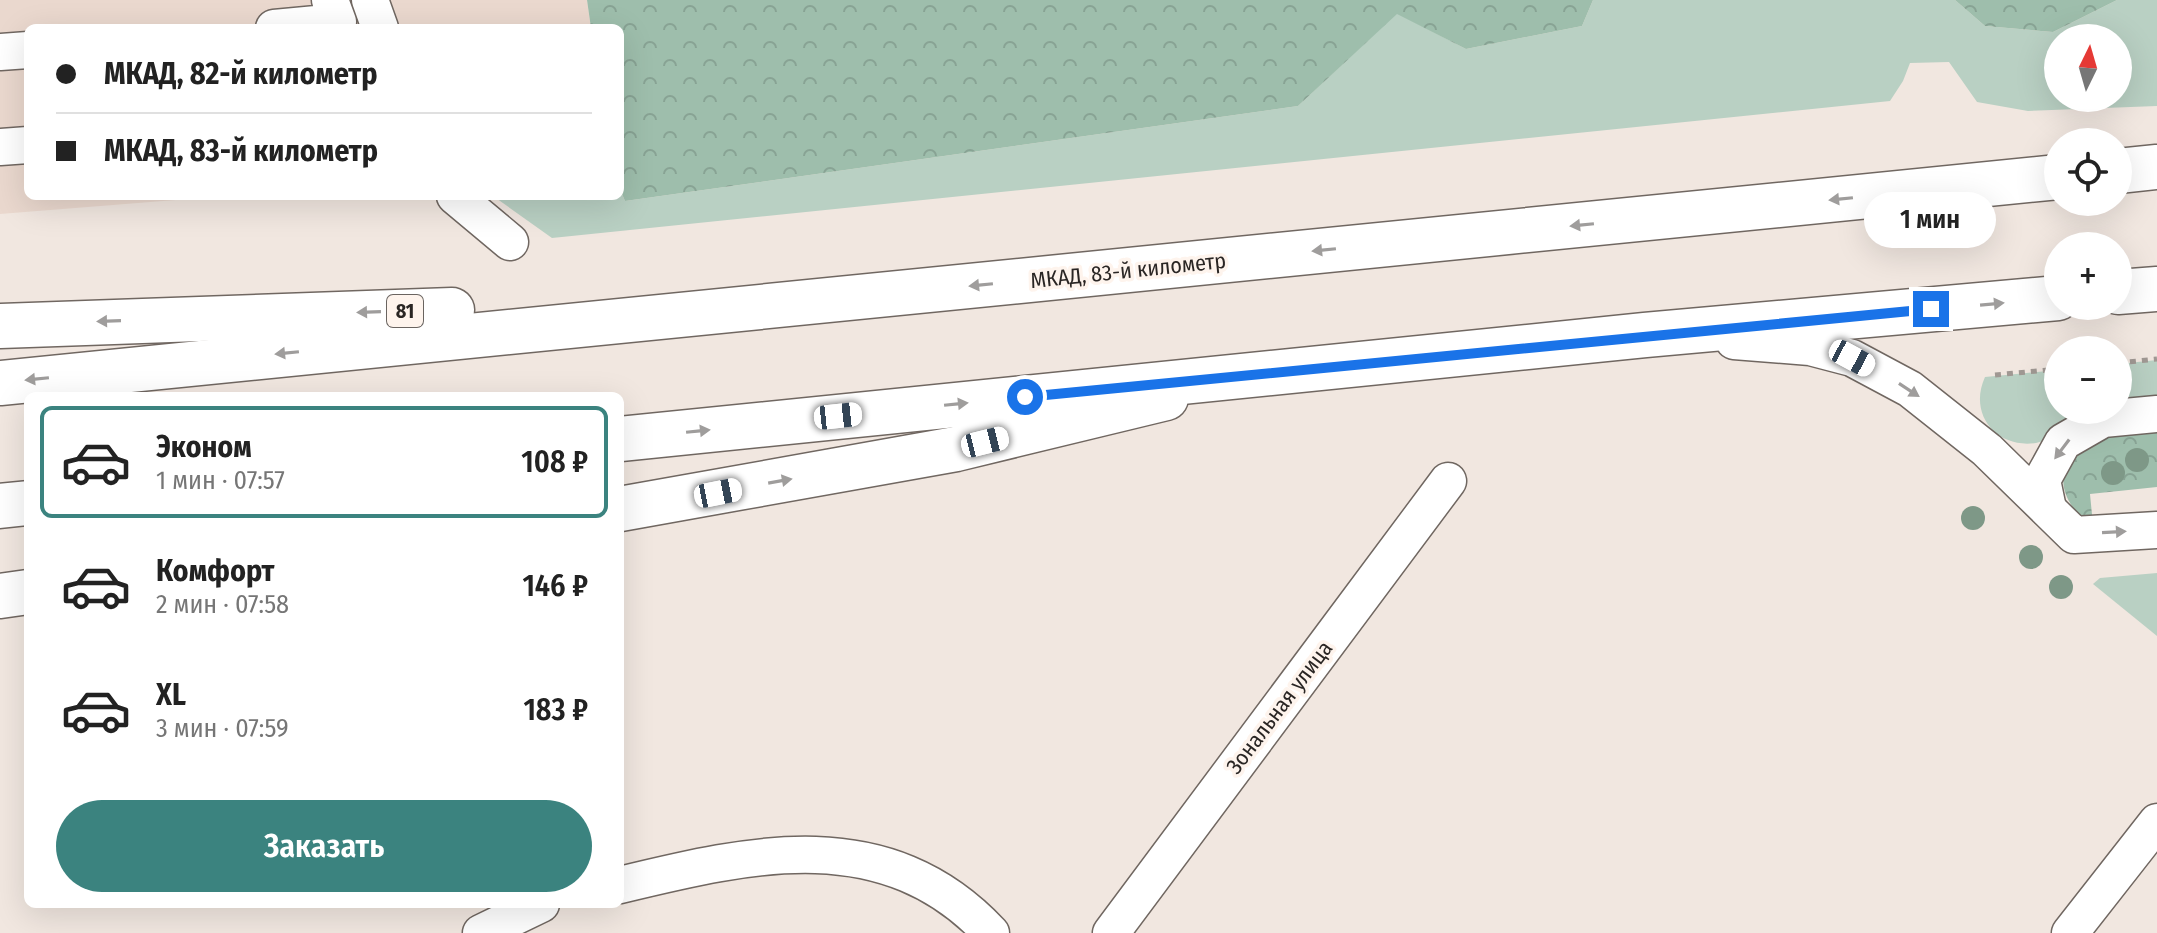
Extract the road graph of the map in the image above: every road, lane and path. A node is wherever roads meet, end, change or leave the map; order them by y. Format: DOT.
graph roads {
  1 [pos="330,0"];
  2 [pos="370,0"];
  3 [pos="317,24"];
  4 [pos="379,24"];
  5 [pos="24,50"];
  6 [pos="0,52"];
  7 [pos="24,145"];
  8 [pos="0,147"];
  9 [pos="2157,167"];
  10 [pos="2132,170"];
  11 [pos="2044,178"];
  12 [pos="460,200"];
  13 [pos="510,242"];
  14 [pos="2157,289"];
  15 [pos="2132,291"];
  16 [pos="2044,299"];
  17 [pos="811,300"];
  18 [pos="0,326"];
  19 [pos="1645,335"];
  20 [pos="2157,359"];
  21 [pos="2132,362"];
  22 [pos="2044,370"];
  23 [pos="1274,372"];
  24 [pos="1995,375"];
  25 [pos="0,383"];
  26 [pos="2157,414"];
  27 [pos="624,439"];
  28 [pos="1448,481"];
  29 [pos="24,503"];
  30 [pos="0,506"];
  31 [pos="2048,509"];
  32 [pos="633,511"];
  33 [pos="2157,530"];
  34 [pos="24,593"];
  35 [pos="0,596"];
  36 [pos="2157,822"];
  37 [pos="624,884"];
  38 [pos="533,908"];
  39 [pos="481,933"];
  40 [pos="991,933"];
  41 [pos="1111,933"];
  42 [pos="2070,933"];
  1 -- 3 [label="street"];
  2 -- 4 [label="street"];
  5 -- 6 [label="street"];
  7 -- 8 [label="street"];
  9 -- 10 [label="main road"];
  11 -- 17 [label="main road, МКАД, 83-й километр, one-way"];
  12 -- 13 [label="street"];
  14 -- 15 [label="main road"];
  19 -- 16 [label="main road, one-way"];
  17 -- 18 [label="main road, 81, one-way"];
  17 -- 25 [label="main road, МКАД, 83-й километр, one-way"];
  19 -- 23 [label="main road"];
  19 -- 31 [label="street, one-way"];
  20 -- 21 [label="path"];
  22 -- 24 [label="path"];
  27 -- 23 [label="main road, one-way"];
  32 -- 23 [label="main road, one-way"];
  26 -- 31 [label="street, one-way"];
  28 -- 41 [label="street, Зональная улица"];
  29 -- 30 [label="main road"];
  31 -- 33 [label="street, one-way"];
  34 -- 35 [label="main road"];
  36 -- 42 [label="street"];
  37 -- 40 [label="street"];
  38 -- 39 [label="street"];
}
